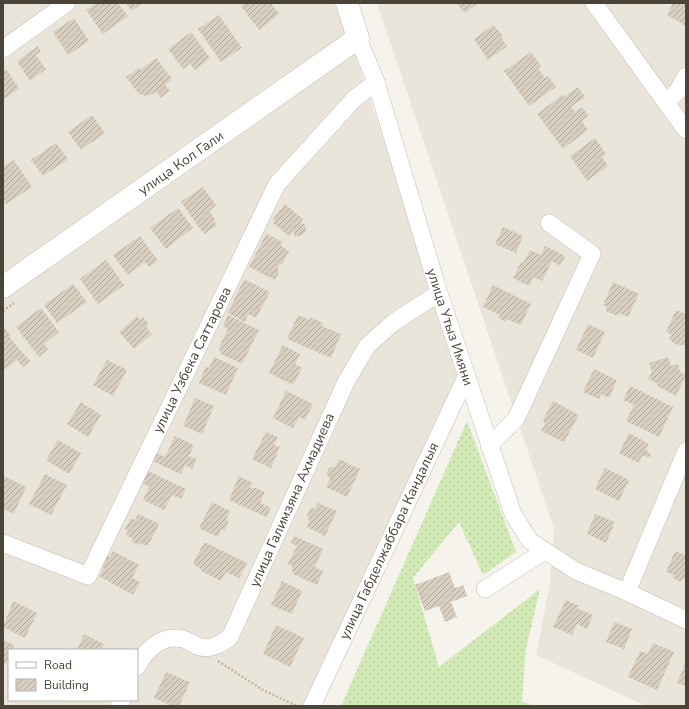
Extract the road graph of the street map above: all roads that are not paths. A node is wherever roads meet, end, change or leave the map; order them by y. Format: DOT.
graph roads {
  1 [pos="66,3"];
  2 [pos="347,3"];
  3 [pos="594,3"];
  4 [pos="358,38"];
  5 [pos="3,49"];
  6 [pos="686,76"];
  7 [pos="376,82"];
  8 [pos="666,103"];
  9 [pos="686,130"];
  10 [pos="549,223"];
  11 [pos="3,287"];
  12 [pos="439,293"];
  13 [pos="466,377"];
  14 [pos="489,446"];
  15 [pos="686,451"];
  16 [pos="5,548"];
  17 [pos="545,551"];
  18 [pos="485,589"];
  19 [pos="627,592"];
  20 [pos="686,620"];
  21 [pos="138,665"];
  22 [pos="312,706"];
  1 -- 5 [label="street"];
  2 -- 4 [label="street, улица Утыз Имяни"];
  3 -- 8 [label="street"];
  4 -- 7 [label="street, улица Утыз Имяни"];
  4 -- 11 [label="street, улица Кол Гали"];
  6 -- 8 [label="street"];
  7 -- 12 [label="street, улица Утыз Имяни"];
  7 -- 16 [label="street, улица Узбека Саттарова"];
  8 -- 9 [label="street"];
  10 -- 14 [label="street"];
  12 -- 13 [label="street, улица Утыз Имяни"];
  12 -- 21 [label="street, улица Галимзяна Ахмадиева"];
  13 -- 14 [label="street, улица Утыз Имяни"];
  13 -- 22 [label="street, улица Габделжаббара Кандалыя"];
  14 -- 17 [label="street, улица Утыз Имяни"];
  15 -- 19 [label="street"];
  17 -- 18 [label="street"];
  17 -- 19 [label="street, улица Утыз Имяни"];
  19 -- 20 [label="street, улица Утыз Имяни"];
}
